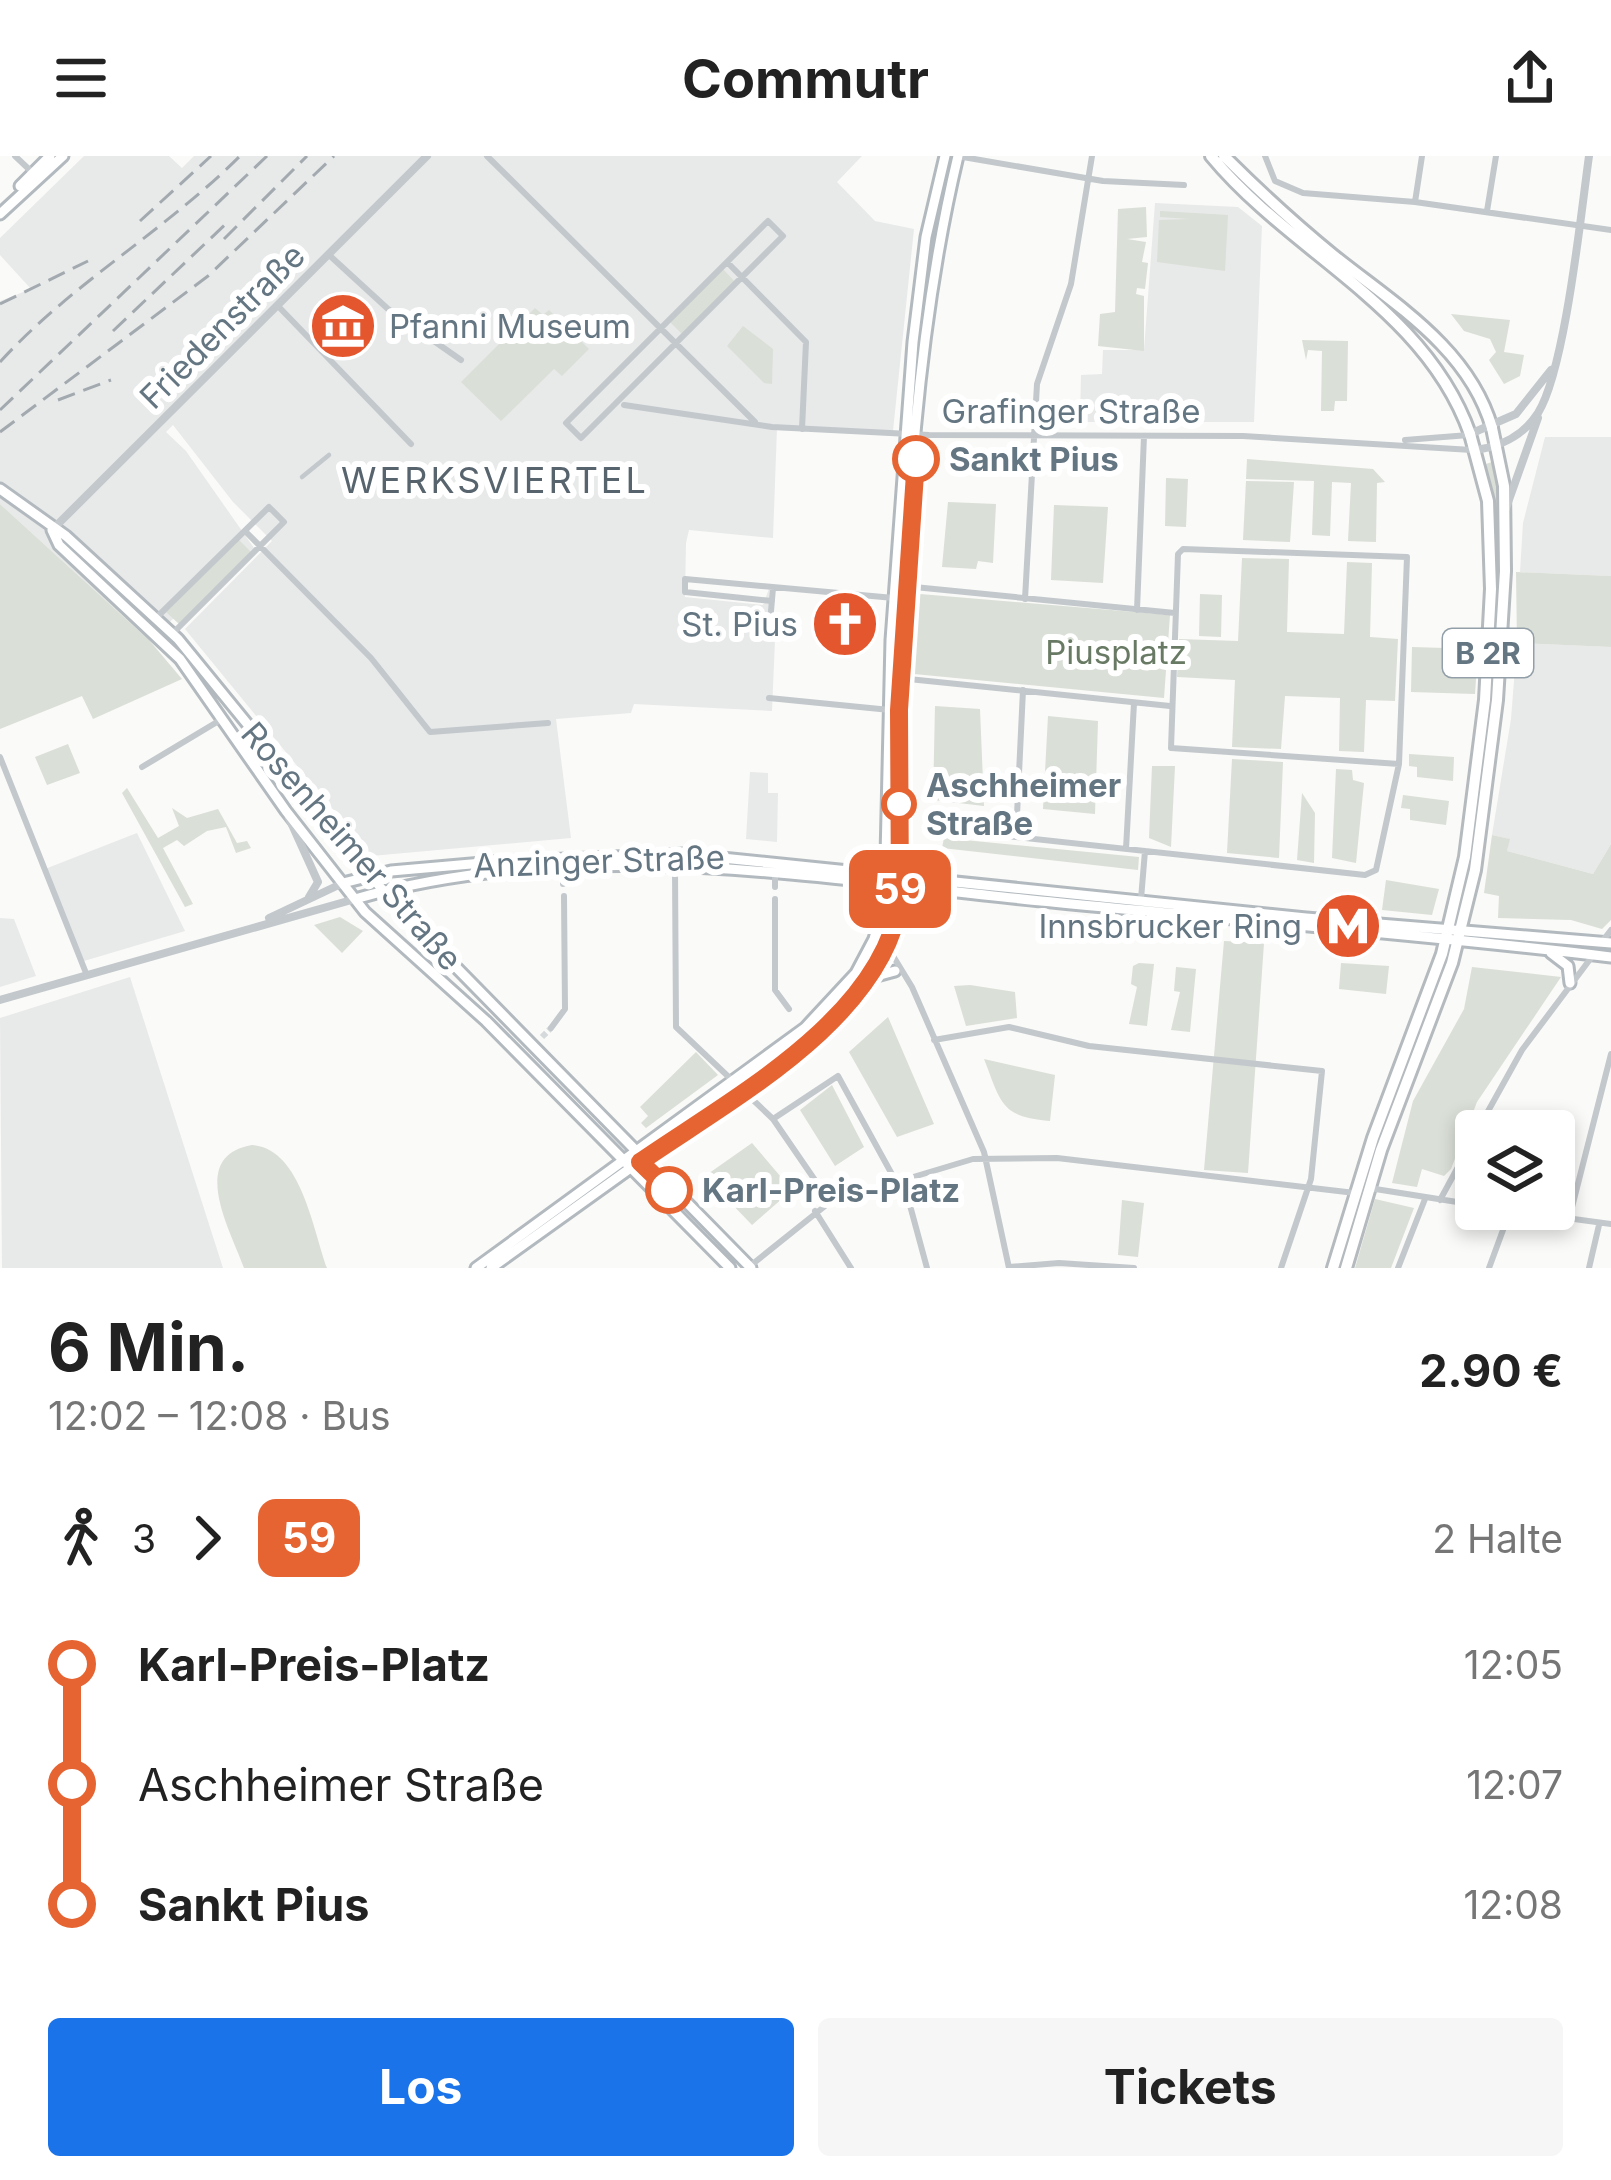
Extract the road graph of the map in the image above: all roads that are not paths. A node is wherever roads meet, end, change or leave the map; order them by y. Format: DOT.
graph roads {
  1 [pos="15,156"];
  2 [pos="50,156"];
  3 [pos="63,156"];
  4 [pos="427,156"];
  5 [pos="487,156"];
  6 [pos="945,156"];
  7 [pos="958,156"];
  8 [pos="1092,156"];
  9 [pos="1208,156"];
  10 [pos="1227,156"];
  11 [pos="1265,156"];
  12 [pos="1422,156"];
  13 [pos="1496,156"];
  14 [pos="1588,156"];
  15 [pos="36,176"];
  16 [pos="1088,179"];
  17 [pos="1184,185"];
  18 [pos="1415,202"];
  19 [pos="0,210"];
  20 [pos="1487,212"];
  21 [pos="1579,226"];
  22 [pos="1611,230"];
  23 [pos="328,254"];
  24 [pos="727,262"];
  25 [pos="742,277"];
  26 [pos="277,305"];
  27 [pos="661,328"];
  28 [pos="676,344"];
  29 [pos="461,360"];
  30 [pos="1552,369"];
  31 [pos="624,405"];
  32 [pos="1542,405"];
  33 [pos="755,422"];
  34 [pos="1492,428"];
  35 [pos="802,429"];
  36 [pos="912,434"];
  37 [pos="1470,434"];
  38 [pos="1034,435"];
  39 [pos="1144,436"];
  40 [pos="1389,441"];
  41 [pos="411,444"];
  42 [pos="1497,447"];
  43 [pos="1476,450"];
  44 [pos="329,455"];
  45 [pos="302,477"];
  46 [pos="0,489"];
  47 [pos="1505,513"];
  48 [pos="52,530"];
  49 [pos="244,531"];
  50 [pos="259,547"];
  51 [pos="900,585"];
  52 [pos="773,588"];
  53 [pos="894,598"];
  54 [pos="1025,599"];
  55 [pos="772,601"];
  56 [pos="1137,610"];
  57 [pos="1175,613"];
  58 [pos="156,618"];
  59 [pos="172,633"];
  60 [pos="769,634"];
  61 [pos="895,678"];
  62 [pos="1023,690"];
  63 [pos="770,698"];
  64 [pos="1134,703"];
  65 [pos="1170,706"];
  66 [pos="894,710"];
  67 [pos="222,719"];
  68 [pos="548,723"];
  69 [pos="0,757"];
  70 [pos="1399,764"];
  71 [pos="142,767"];
  72 [pos="286,811"];
  73 [pos="899,820"];
  74 [pos="915,826"];
  75 [pos="925,827"];
  76 [pos="1016,837"];
  77 [pos="1126,849"];
  78 [pos="1145,850"];
  79 [pos="675,866"];
  80 [pos="562,868"];
  81 [pos="775,872"];
  82 [pos="370,875"];
  83 [pos="887,880"];
  84 [pos="900,881"];
  85 [pos="344,883"];
  86 [pos="563,884"];
  87 [pos="775,887"];
  88 [pos="383,891"];
  89 [pos="564,896"];
  90 [pos="309,897"];
  91 [pos="355,899"];
  92 [pos="775,899"];
  93 [pos="1139,905"];
  94 [pos="262,921"];
  95 [pos="1611,930"];
  96 [pos="1454,936"];
  97 [pos="1607,942"];
  98 [pos="871,945"];
  99 [pos="887,946"];
  100 [pos="1546,950"];
  101 [pos="1594,955"];
  102 [pos="1611,957"];
  103 [pos="881,958"];
  104 [pos="86,973"];
  105 [pos="900,974"];
  106 [pos="868,978"];
  107 [pos="1570,983"];
  108 [pos="0,1000"];
  109 [pos="789,1009"];
  110 [pos="797,1018"];
  111 [pos="551,1028"];
  112 [pos="805,1028"];
  113 [pos="934,1040"];
  114 [pos="1611,1054"];
  115 [pos="732,1082"];
  116 [pos="1489,1110"];
  117 [pos="772,1120"];
  118 [pos="644,1153"];
  119 [pos="987,1159"];
  120 [pos="629,1163"];
  121 [pos="1455,1172"];
  122 [pos="898,1177"];
  123 [pos="1307,1184"];
  124 [pos="1369,1188"];
  125 [pos="1354,1193"];
  126 [pos="1575,1195"];
  127 [pos="1426,1198"];
  128 [pos="1440,1200"];
  129 [pos="830,1202"];
  130 [pos="1455,1202"];
  131 [pos="814,1210"];
  132 [pos="1575,1220"];
  133 [pos="1599,1223"];
  134 [pos="1611,1224"];
  135 [pos="1503,1230"];
  136 [pos="751,1267"];
  137 [pos="1009,1267"];
  138 [pos="476,1268"];
  139 [pos="490,1268"];
  140 [pos="730,1268"];
  141 [pos="851,1268"];
  142 [pos="927,1268"];
  143 [pos="1134,1268"];
  144 [pos="1281,1268"];
  145 [pos="1333,1268"];
  146 [pos="1346,1268"];
  147 [pos="1397,1268"];
  148 [pos="1489,1268"];
  149 [pos="1589,1268"];
  1 -- 15 [label="street"];
  2 -- 15 [label="main road"];
  3 -- 15 [label="main road"];
  4 -- 23 [label="street, Friedenstraße"];
  5 -- 27 [label="street"];
  6 -- 36 [label="main road"];
  7 -- 16 [label="street"];
  7 -- 36 [label="main road"];
  8 -- 16 [label="street"];
  9 -- 37 [label="main road, B 2R"];
  10 -- 34 [label="main road, B 2R"];
  11 -- 18 [label="street"];
  12 -- 18 [label="street"];
  13 -- 20 [label="street"];
  14 -- 21 [label="street"];
  15 -- 19 [label="main road"];
  16 -- 17 [label="street"];
  16 -- 38 [label="street"];
  18 -- 20 [label="street"];
  20 -- 21 [label="street"];
  21 -- 22 [label="street"];
  21 -- 30 [label="street"];
  23 -- 26 [label="street, Friedenstraße"];
  23 -- 29 [label="street"];
  24 -- 25 [label="street"];
  24 -- 25 [label="street"];
  24 -- 27 [label="street"];
  25 -- 28 [label="street"];
  25 -- 35 [label="street"];
  26 -- 41 [label="street"];
  26 -- 48 [label="street, Friedenstraße"];
  27 -- 28 [label="street"];
  27 -- 28 [label="street"];
  28 -- 33 [label="street"];
  30 -- 32 [label="street"];
  30 -- 34 [label="street"];
  31 -- 33 [label="street, Grafinger Straße"];
  32 -- 42 [label="street"];
  32 -- 47 [label="street"];
  33 -- 35 [label="street, Grafinger Straße"];
  34 -- 37 [label="street, Grafinger Straße"];
  34 -- 42 [label="main road, B 2R"];
  35 -- 36 [label="street, Grafinger Straße"];
  36 -- 38 [label="street, Grafinger Straße"];
  36 -- 51 [label="main road"];
  37 -- 40 [label="street, Grafinger Straße"];
  37 -- 43 [label="main road, B 2R"];
  38 -- 39 [label="street, Grafinger Straße"];
  38 -- 54 [label="street"];
  39 -- 40 [label="street, Grafinger Straße"];
  39 -- 56 [label="street"];
  40 -- 43 [label="street, Grafinger Straße"];
  42 -- 43 [label="street, Grafinger Straße"];
  42 -- 47 [label="main road, B 2R"];
  43 -- 96 [label="main road, B 2R"];
  44 -- 45 [label="street"];
  46 -- 48 [label="main road, Rosenheimer Straße"];
  47 -- 96 [label="main road, B 2R"];
  48 -- 58 [label="main road, Rosenheimer Straße"];
  48 -- 67 [label="main road, Rosenheimer Straße"];
  49 -- 50 [label="street"];
  49 -- 50 [label="street"];
  49 -- 58 [label="street"];
  50 -- 59 [label="street"];
  50 -- 68 [label="street"];
  51 -- 53 [label="main road"];
  51 -- 54 [label="street"];
  51 -- 61 [label="main road"];
  52 -- 53 [label="street"];
  52 -- 55 [label="street"];
  52 -- 55 [label="street"];
  53 -- 61 [label="main road"];
  54 -- 56 [label="street"];
  55 -- 60 [label="street"];
  56 -- 57 [label="street"];
  57 -- 65 [label="street"];
  57 -- 70 [label="street"];
  58 -- 59 [label="main road, Rosenheimer Straße"];
  59 -- 82 [label="main road, Rosenheimer Straße"];
  61 -- 62 [label="street"];
  61 -- 66 [label="main road"];
  62 -- 64 [label="street"];
  62 -- 76 [label="street"];
  63 -- 66 [label="street"];
  64 -- 65 [label="street"];
  64 -- 77 [label="street"];
  65 -- 70 [label="street"];
  66 -- 73 [label="main road"];
  66 -- 83 [label="main road"];
  67 -- 71 [label="street, Rosenheimer Straße"];
  67 -- 72 [label="main road, Rosenheimer Straße"];
  69 -- 104 [label="street"];
  70 -- 78 [label="street"];
  72 -- 85 [label="main road, Rosenheimer Straße"];
  72 -- 90 [label="street"];
  73 -- 74 [label="street"];
  73 -- 84 [label="main road"];
  75 -- 76 [label="street"];
  76 -- 77 [label="street"];
  77 -- 78 [label="street"];
  78 -- 93 [label="street"];
  79 -- 80 [label="main road, Anzinger Straße"];
  79 -- 81 [label="main road, Anzinger Straße"];
  79 -- 115 [label="street"];
  80 -- 86 [label="street"];
  80 -- 88 [label="main road, Anzinger Straße"];
  81 -- 83 [label="main road, Anzinger Straße"];
  81 -- 87 [label="street"];
  82 -- 83 [label="main road, Anzinger Straße"];
  82 -- 85 [label="main road, Anzinger Straße"];
  82 -- 88 [label="main road, Rosenheimer Straße"];
  83 -- 84 [label="main road, Anzinger Straße"];
  83 -- 98 [label="main road"];
  84 -- 93 [label="main road, Anzinger Straße"];
  84 -- 99 [label="main road"];
  85 -- 90 [label="street"];
  85 -- 91 [label="main road, Rosenheimer Straße"];
  88 -- 91 [label="main road, Anzinger Straße"];
  88 -- 118 [label="main road, Rosenheimer Straße"];
  89 -- 111 [label="street"];
  90 -- 94 [label="street"];
  91 -- 94 [label="street"];
  91 -- 120 [label="main road, Rosenheimer Straße"];
  92 -- 109 [label="street"];
  93 -- 96 [label="main road, Anzinger Straße"];
  94 -- 104 [label="street"];
  95 -- 97 [label="street"];
  96 -- 97 [label="main road"];
  96 -- 100 [label="main road"];
  96 -- 124 [label="main road, B 2R"];
  96 -- 125 [label="main road, B 2R"];
  97 -- 101 [label="street"];
  98 -- 103 [label="main road"];
  98 -- 112 [label="main road"];
  99 -- 103 [label="main road"];
  99 -- 105 [label="street"];
  100 -- 101 [label="main road"];
  100 -- 107 [label="main road"];
  101 -- 102 [label="main road"];
  101 -- 107 [label="street"];
  103 -- 105 [label="street"];
  103 -- 106 [label="main road"];
  104 -- 108 [label="street"];
  105 -- 106 [label="main road"];
  105 -- 113 [label="street"];
  106 -- 115 [label="main road"];
  107 -- 116 [label="street"];
  110 -- 112 [label="street"];
  112 -- 115 [label="main road"];
  113 -- 119 [label="street"];
  113 -- 123 [label="street"];
  114 -- 126 [label="street"];
  115 -- 117 [label="street"];
  115 -- 118 [label="main road"];
  117 -- 122 [label="street"];
  117 -- 129 [label="street"];
  118 -- 120 [label="main road"];
  118 -- 136 [label="main road, Rosenheimer Straße"];
  119 -- 122 [label="street"];
  119 -- 123 [label="street"];
  119 -- 137 [label="street"];
  120 -- 138 [label="main road"];
  120 -- 139 [label="main road"];
  120 -- 140 [label="main road, Rosenheimer Straße"];
  121 -- 128 [label="street"];
  122 -- 129 [label="street"];
  122 -- 142 [label="street"];
  123 -- 125 [label="street"];
  123 -- 144 [label="street"];
  124 -- 127 [label="street"];
  124 -- 146 [label="main road, B 2R"];
  125 -- 145 [label="main road, B 2R"];
  127 -- 128 [label="street"];
  127 -- 147 [label="street"];
  128 -- 130 [label="street"];
  129 -- 131 [label="street"];
  131 -- 136 [label="street"];
  131 -- 141 [label="street"];
  132 -- 133 [label="street"];
  133 -- 134 [label="street"];
  133 -- 149 [label="street"];
  135 -- 148 [label="street"];
  137 -- 143 [label="street"];
}
